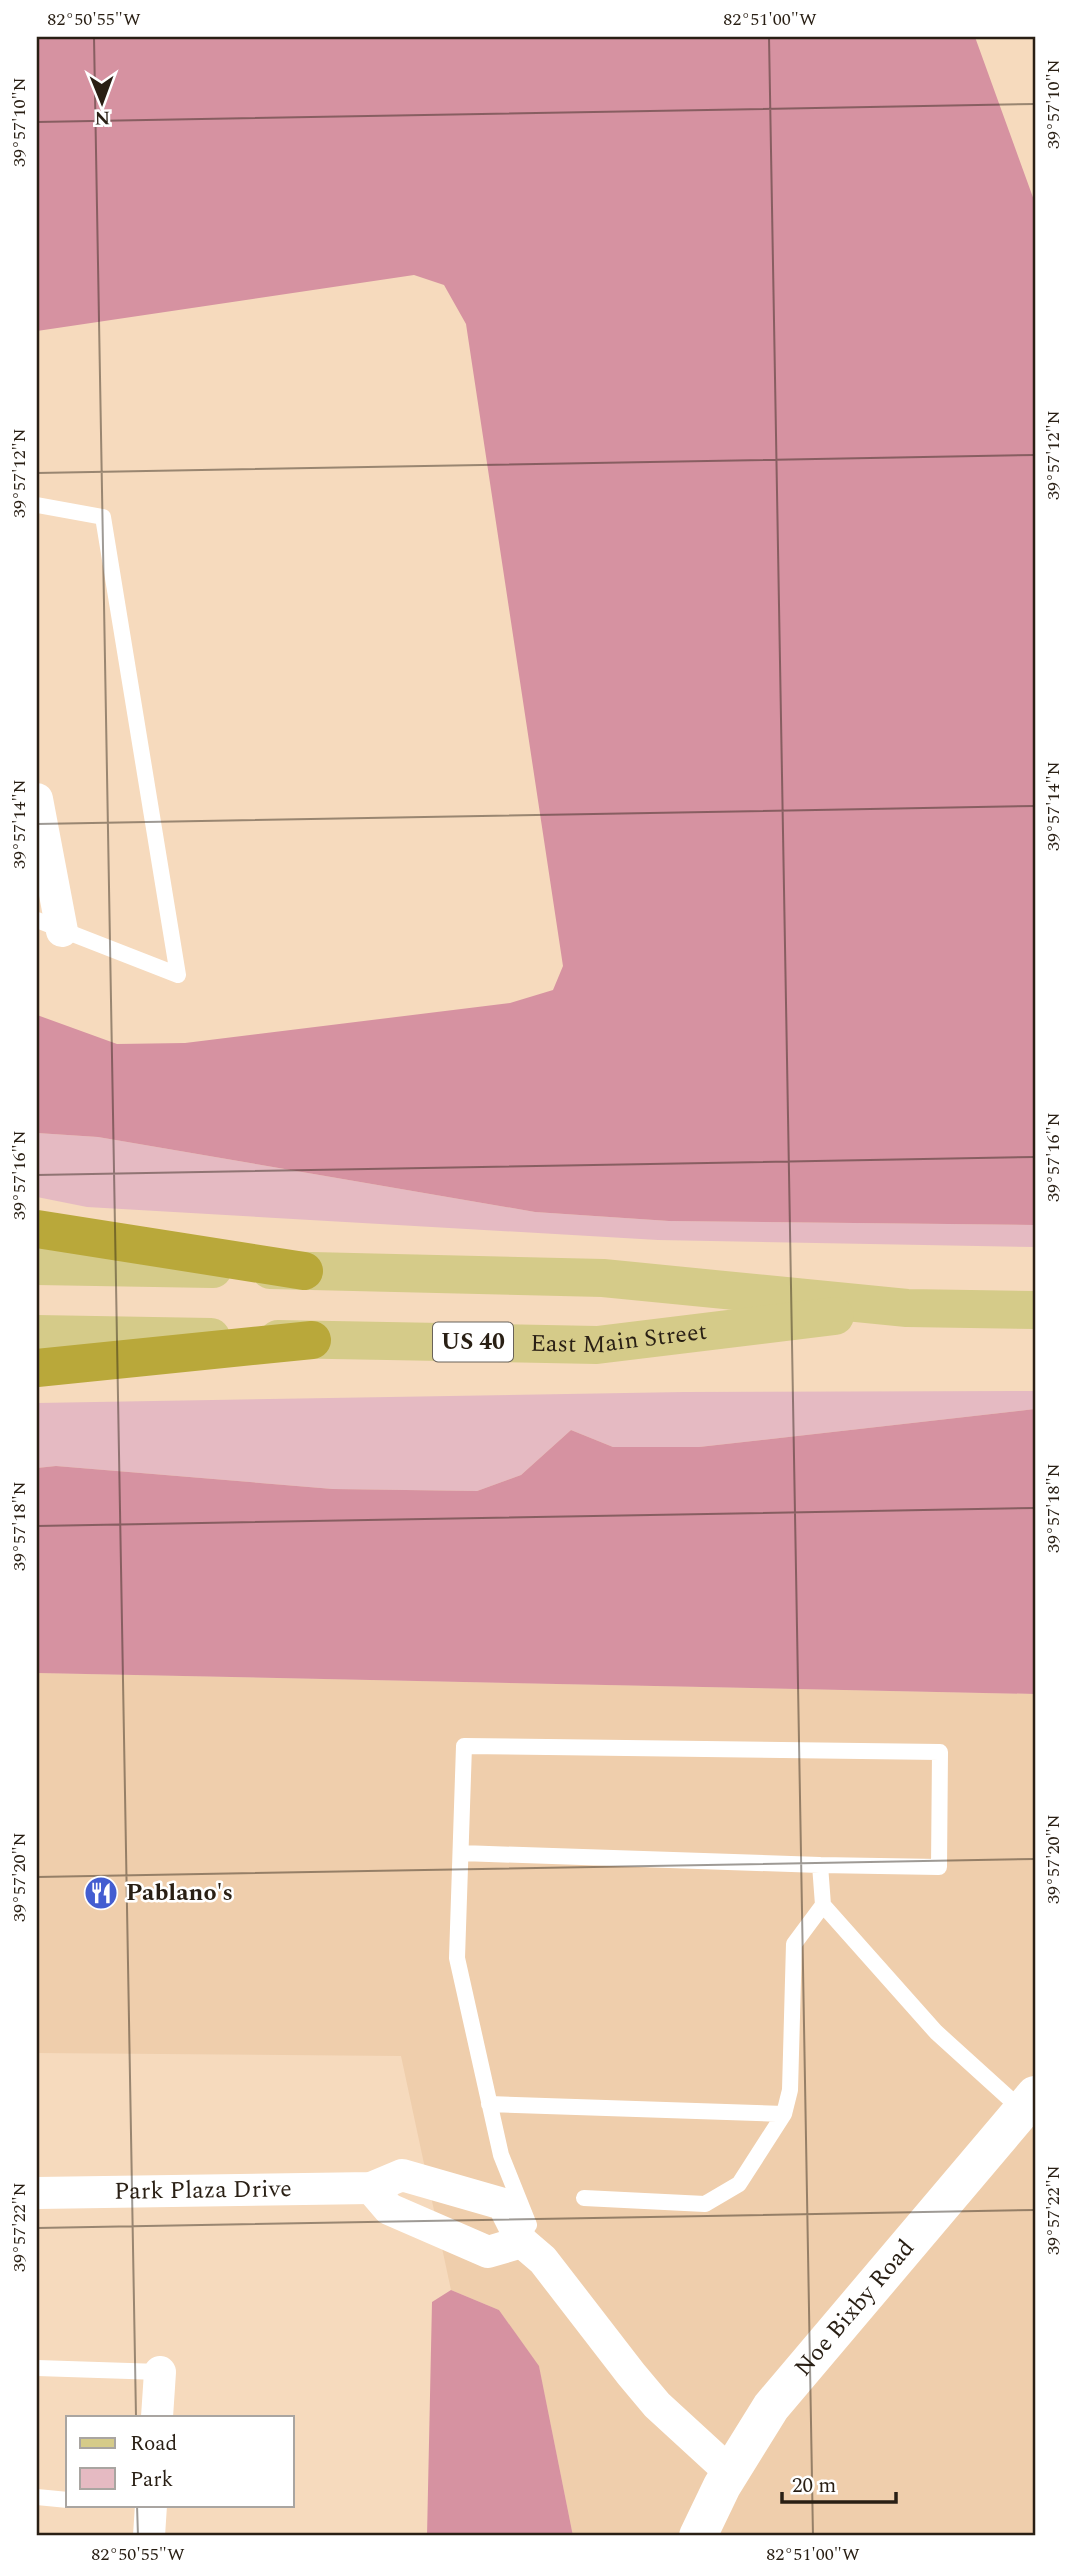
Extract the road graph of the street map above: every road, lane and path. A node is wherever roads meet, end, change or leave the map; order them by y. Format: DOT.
graph roads {
  1 [pos="37,505"];
  2 [pos="37,799"];
  3 [pos="49,926"];
  4 [pos="37,1229"];
  5 [pos="37,1266"];
  6 [pos="304,1271"];
  7 [pos="907,1308"];
  8 [pos="1035,1310"];
  9 [pos="37,1334"];
  10 [pos="312,1339"];
  11 [pos="37,1367"];
  12 [pos="461,1853"];
  13 [pos="820,1865"];
  14 [pos="823,1905"];
  15 [pos="1029,2103"];
  16 [pos="489,2104"];
  17 [pos="784,2114"];
  18 [pos="371,2188"];
  19 [pos="37,2193"];
  20 [pos="584,2198"];
  21 [pos="532,2251"];
  22 [pos="37,2368"];
  23 [pos="160,2372"];
  24 [pos="157,2416"];
  25 [pos="730,2472"];
  26 [pos="37,2497"];
  27 [pos="66,2500"];
  28 [pos="698,2536"];
  1 -- 3 [label="lane"];
  2 -- 3 [label="street"];
  4 -- 6 [label="highway"];
  5 -- 6 [label="main road, East Main Street / US 40"];
  6 -- 7 [label="main road, East Main Street / US 40"];
  7 -- 8 [label="main road, East Main Street / US 40"];
  7 -- 10 [label="main road, East Main Street / US 40"];
  9 -- 10 [label="main road, East Main Street / US 40"];
  10 -- 11 [label="highway"];
  12 -- 13 [label="lane"];
  12 -- 13 [label="lane"];
  12 -- 16 [label="lane"];
  13 -- 14 [label="lane"];
  14 -- 15 [label="lane"];
  14 -- 17 [label="lane"];
  15 -- 25 [label="street, Noe Bixby Road"];
  16 -- 17 [label="lane"];
  16 -- 21 [label="lane"];
  17 -- 20 [label="lane"];
  18 -- 19 [label="street, Park Plaza Drive"];
  18 -- 21 [label="street"];
  18 -- 21 [label="street, Park Plaza Drive"];
  21 -- 25 [label="street, Park Plaza Drive"];
  22 -- 23 [label="lane"];
  23 -- 24 [label="street"];
  25 -- 28 [label="street, Noe Bixby Road"];
  26 -- 27 [label="lane"];
}
